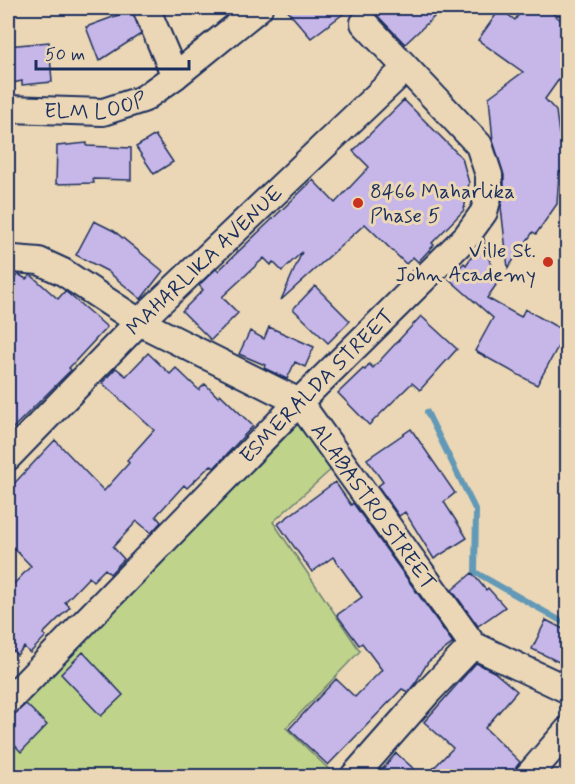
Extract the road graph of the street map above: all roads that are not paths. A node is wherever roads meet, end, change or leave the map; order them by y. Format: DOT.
graph roads {
  1 [pos="146,8"];
  2 [pos="259,8"];
  3 [pos="364,23"];
  4 [pos="405,69"];
  5 [pos="175,76"];
  6 [pos="8,109"];
  7 [pos="8,261"];
  8 [pos="139,322"];
  9 [pos="299,402"];
  10 [pos="8,458"];
  11 [pos="472,645"];
  12 [pos="567,690"];
  13 [pos="8,701"];
  14 [pos="567,730"];
  15 [pos="354,777"];
  16 [pos="528,777"];
  1 -- 5 [label="street"];
  2 -- 5 [label="street, ELM LOOP"];
  3 -- 4 [label="street, ESMERALDA STREET"];
  4 -- 8 [label="street, MAHARLIKA AVENUE"];
  4 -- 9 [label="street, ESMERALDA STREET"];
  5 -- 6 [label="street, ELM LOOP"];
  7 -- 8 [label="street, ALABASTRO STREET"];
  8 -- 9 [label="street, ALABASTRO STREET"];
  8 -- 10 [label="street, MAHARLIKA AVENUE"];
  9 -- 11 [label="street, ALABASTRO STREET"];
  9 -- 13 [label="street, ESMERALDA STREET"];
  11 -- 12 [label="street, ALABASTRO STREET"];
  11 -- 15 [label="street"];
  14 -- 16 [label="street"];
}
